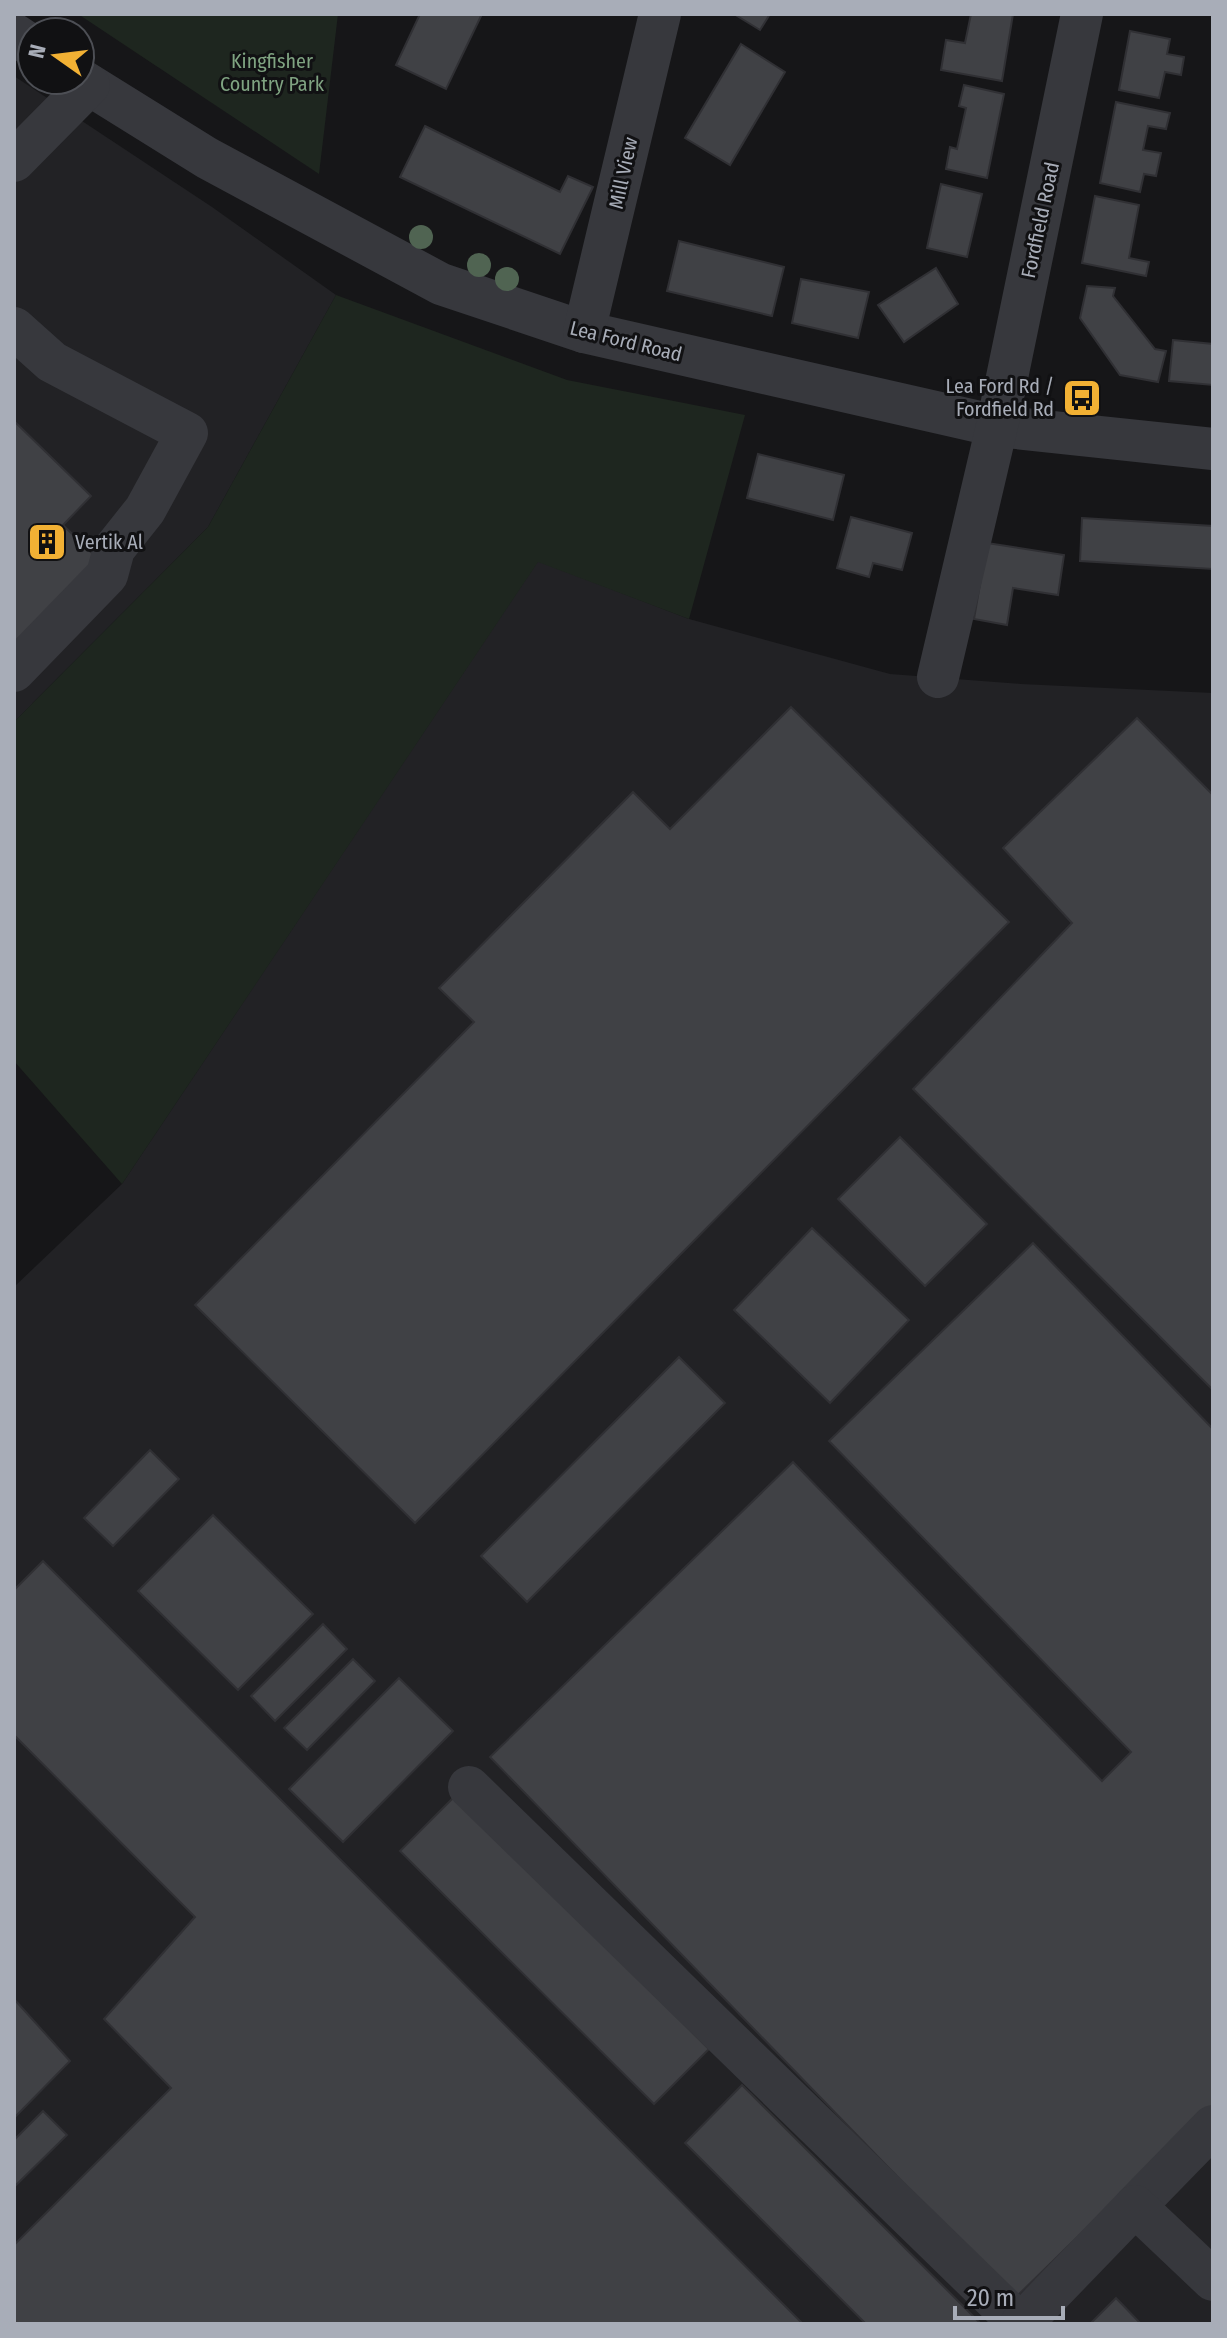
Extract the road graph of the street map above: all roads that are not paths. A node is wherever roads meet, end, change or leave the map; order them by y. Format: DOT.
graph roads {
  1 [pos="660,14"];
  2 [pos="1082,14"];
  3 [pos="96,89"];
  4 [pos="72,96"];
  5 [pos="14,161"];
  6 [pos="14,328"];
  7 [pos="584,332"];
  8 [pos="997,426"];
  9 [pos="1213,449"];
  10 [pos="14,671"];
  11 [pos="938,677"];
  12 [pos="469,1787"];
  13 [pos="1213,2126"];
  14 [pos="1135,2206"];
  15 [pos="1213,2280"];
  16 [pos="1021,2324"];
  1 -- 7 [label="street, Mill View"];
  2 -- 8 [label="street, Fordfield Road"];
  3 -- 7 [label="street, Lea Ford Road"];
  4 -- 5 [label="street, Lea Ford Road"];
  6 -- 10 [label="street"];
  7 -- 8 [label="street, Lea Ford Road"];
  8 -- 9 [label="street, Lea Ford Road"];
  8 -- 11 [label="street, Fordfield Road"];
  12 -- 16 [label="street"];
  13 -- 14 [label="street"];
  14 -- 15 [label="street"];
  14 -- 16 [label="street"];
}
